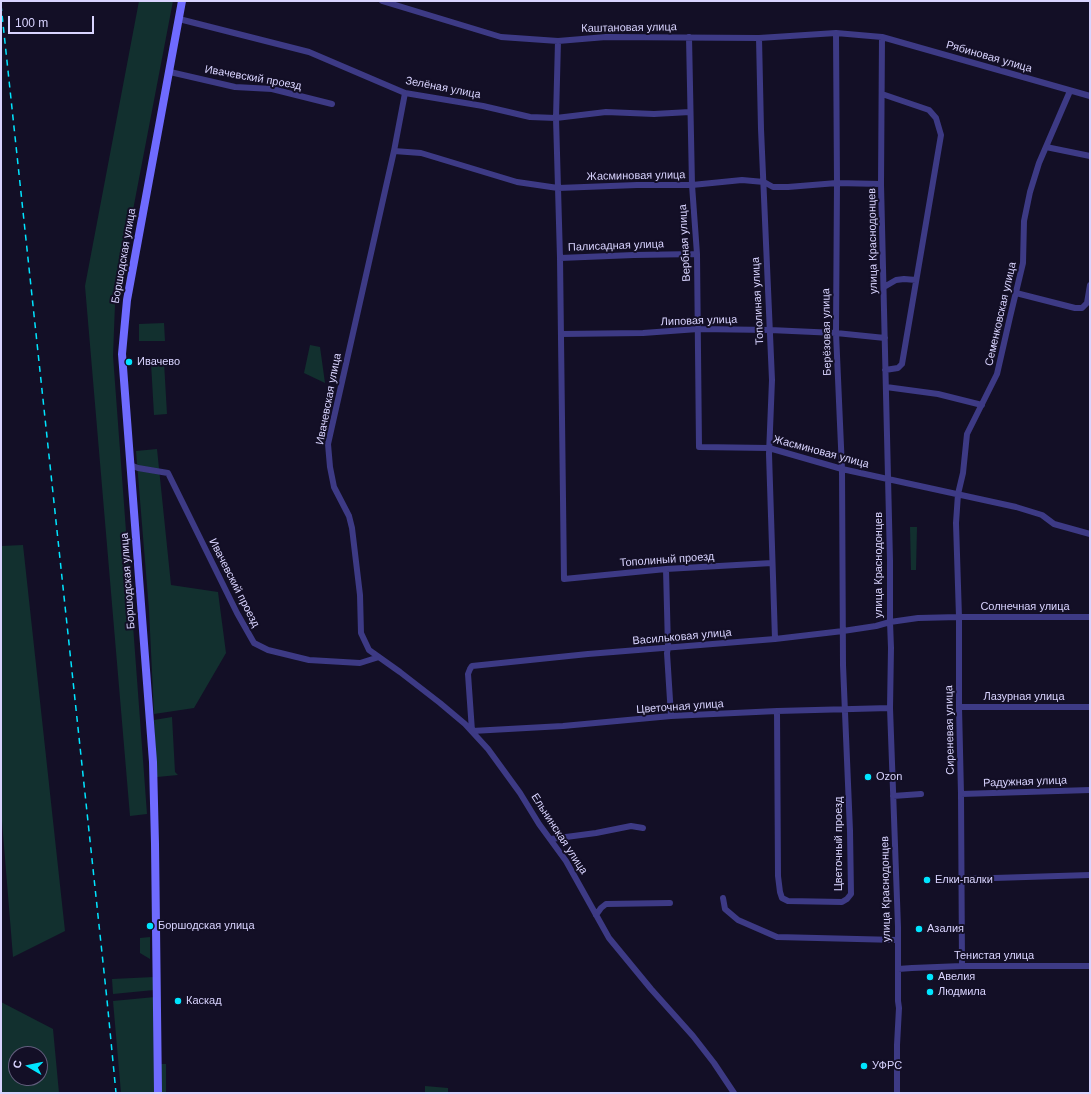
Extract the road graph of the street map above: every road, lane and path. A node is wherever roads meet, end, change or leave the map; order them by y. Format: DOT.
graph roads {
  1 [pos="182,1"];
  2 [pos="382,1"];
  3 [pos="179,19"];
  4 [pos="836,33"];
  5 [pos="689,37"];
  6 [pos="882,37"];
  7 [pos="759,38"];
  8 [pos="558,41"];
  9 [pos="170,72"];
  10 [pos="1070,91"];
  11 [pos="405,93"];
  12 [pos="882,94"];
  13 [pos="1090,96"];
  14 [pos="332,104"];
  15 [pos="690,112"];
  16 [pos="556,118"];
  17 [pos="1046,147"];
  18 [pos="394,151"];
  19 [pos="1090,156"];
  20 [pos="764,182"];
  21 [pos="837,183"];
  22 [pos="881,184"];
  23 [pos="692,185"];
  24 [pos="558,188"];
  25 [pos="697,254"];
  26 [pos="560,258"];
  27 [pos="916,280"];
  28 [pos="1090,285"];
  29 [pos="884,287"];
  30 [pos="1016,293"];
  31 [pos="698,329"];
  32 [pos="770,330"];
  33 [pos="836,333"];
  34 [pos="561,334"];
  35 [pos="885,338"];
  36 [pos="886,370"];
  37 [pos="886,387"];
  38 [pos="982,405"];
  39 [pos="700,447"];
  40 [pos="769,448"];
  41 [pos="130,465"];
  42 [pos="842,469"];
  43 [pos="889,480"];
  44 [pos="958,494"];
  45 [pos="1090,534"];
  46 [pos="772,563"];
  47 [pos="666,569"];
  48 [pos="959,617"];
  49 [pos="1090,617"];
  50 [pos="890,622"];
  51 [pos="843,631"];
  52 [pos="775,639"];
  53 [pos="668,648"];
  54 [pos="369,650"];
  55 [pos="379,657"];
  56 [pos="1090,706"];
  57 [pos="959,707"];
  58 [pos="890,708"];
  59 [pos="844,709"];
  60 [pos="777,711"];
  61 [pos="671,716"];
  62 [pos="472,731"];
  63 [pos="1090,790"];
  64 [pos="921,794"];
  65 [pos="961,794"];
  66 [pos="893,796"];
  67 [pos="643,828"];
  68 [pos="551,839"];
  69 [pos="1090,875"];
  70 [pos="962,879"];
  71 [pos="723,898"];
  72 [pos="670,903"];
  73 [pos="596,915"];
  74 [pos="897,940"];
  75 [pos="962,966"];
  76 [pos="1090,966"];
  77 [pos="898,970"];
  78 [pos="158,1093"];
  79 [pos="734,1093"];
  80 [pos="897,1093"];
  1 -- 3 [label="street, Боршодская улица"];
  2 -- 8 [label="street, Каштановая улица"];
  3 -- 9 [label="street, Боршодская улица"];
  3 -- 11 [label="street, Зелёная улица"];
  4 -- 6 [label="street, Каштановая улица"];
  4 -- 7 [label="street, Каштановая улица"];
  4 -- 21 [label="street, Берёзовая улица"];
  5 -- 7 [label="street, Каштановая улица"];
  5 -- 8 [label="street, Каштановая улица"];
  5 -- 15 [label="street, Вербная улица"];
  6 -- 10 [label="street, Рябиновая улица"];
  6 -- 12 [label="street, улица Краснодонцев"];
  7 -- 20 [label="street, Тополиная улица"];
  8 -- 16 [label="street"];
  9 -- 14 [label="street, Ивачевский проезд"];
  9 -- 41 [label="street, Боршодская улица"];
  10 -- 13 [label="street, Рябиновая улица"];
  10 -- 17 [label="street, Семенковская улица"];
  11 -- 16 [label="street, Зелёная улица"];
  11 -- 18 [label="street, Ивачевская улица"];
  12 -- 22 [label="street, улица Краснодонцев"];
  12 -- 27 [label="street"];
  15 -- 16 [label="street, Зелёная улица"];
  15 -- 23 [label="street, Вербная улица"];
  16 -- 24 [label="street"];
  17 -- 19 [label="street"];
  17 -- 30 [label="street, Семенковская улица"];
  18 -- 24 [label="street, Жасминовая улица"];
  18 -- 54 [label="street, Ивачевская улица"];
  20 -- 21 [label="street, Жасминовая улица"];
  20 -- 23 [label="street, Жасминовая улица"];
  20 -- 32 [label="street, Тополиная улица"];
  21 -- 22 [label="street, Жасминовая улица"];
  21 -- 33 [label="street, Берёзовая улица"];
  22 -- 29 [label="street, улица Краснодонцев"];
  23 -- 24 [label="street, Жасминовая улица"];
  23 -- 25 [label="street, Вербная улица"];
  24 -- 26 [label="street"];
  25 -- 26 [label="street, Палисадная улица"];
  25 -- 31 [label="street, Вербная улица"];
  26 -- 34 [label="street"];
  27 -- 29 [label="street"];
  27 -- 36 [label="street"];
  28 -- 30 [label="street"];
  29 -- 35 [label="street, улица Краснодонцев"];
  30 -- 38 [label="street, Семенковская улица"];
  31 -- 32 [label="street, Липовая улица"];
  31 -- 34 [label="street, Липовая улица"];
  31 -- 39 [label="street, Вербная улица"];
  32 -- 33 [label="street, Липовая улица"];
  32 -- 40 [label="street, Тополиная улица"];
  33 -- 35 [label="street, Липовая улица"];
  33 -- 42 [label="street, Берёзовая улица"];
  34 -- 47 [label="street, Тополиный проезд"];
  35 -- 36 [label="street, улица Краснодонцев"];
  36 -- 37 [label="street, улица Краснодонцев"];
  37 -- 38 [label="street"];
  37 -- 43 [label="street, улица Краснодонцев"];
  38 -- 44 [label="street, Семенковская улица"];
  39 -- 40 [label="street, Жасминовая улица"];
  40 -- 42 [label="street, Жасминовая улица"];
  40 -- 46 [label="street, Тополиная улица"];
  41 -- 55 [label="street, Ивачевский проезд"];
  41 -- 78 [label="street, Боршодская улица"];
  42 -- 43 [label="street, Жасминовая улица"];
  42 -- 51 [label="street, Берёзовая улица"];
  43 -- 44 [label="street, Жасминовая улица"];
  43 -- 50 [label="street, улица Краснодонцев"];
  44 -- 45 [label="street, Жасминовая улица"];
  44 -- 48 [label="street, Сиреневая улица"];
  46 -- 47 [label="street, Тополиный проезд"];
  46 -- 52 [label="street, Тополиная улица"];
  47 -- 53 [label="street"];
  48 -- 49 [label="street, Солнечная улица"];
  48 -- 50 [label="street, Васильковая улица"];
  48 -- 57 [label="street, Сиреневая улица"];
  50 -- 51 [label="street, Васильковая улица"];
  50 -- 58 [label="street, улица Краснодонцев"];
  51 -- 52 [label="street, Васильковая улица"];
  51 -- 59 [label="street, Цветочный проезд"];
  52 -- 53 [label="street, Васильковая улица"];
  53 -- 61 [label="street"];
  53 -- 62 [label="street, Васильковая улица"];
  54 -- 55 [label="street, Ельнинская улица"];
  55 -- 62 [label="street, Ельнинская улица"];
  56 -- 57 [label="street, Лазурная улица"];
  57 -- 65 [label="street, Сиреневая улица"];
  58 -- 59 [label="street, Цветочная улица"];
  58 -- 66 [label="street, улица Краснодонцев"];
  59 -- 60 [label="street, Цветочная улица"];
  59 -- 60 [label="street, Цветочный проезд"];
  60 -- 61 [label="street, Цветочная улица"];
  61 -- 62 [label="street, Цветочная улица"];
  62 -- 68 [label="street, Ельнинская улица"];
  63 -- 65 [label="street, Радужная улица"];
  64 -- 66 [label="street"];
  65 -- 70 [label="street, Сиреневая улица"];
  66 -- 74 [label="street, улица Краснодонцев"];
  67 -- 68 [label="street"];
  68 -- 73 [label="street, Ельнинская улица"];
  69 -- 70 [label="street"];
  70 -- 75 [label="street, Сиреневая улица"];
  71 -- 74 [label="street"];
  72 -- 73 [label="street"];
  73 -- 79 [label="street, Ельнинская улица"];
  74 -- 77 [label="street, улица Краснодонцев"];
  75 -- 76 [label="street, Тенистая улица"];
  75 -- 77 [label="street, Тенистая улица"];
  77 -- 80 [label="street, улица Краснодонцев"];
}
